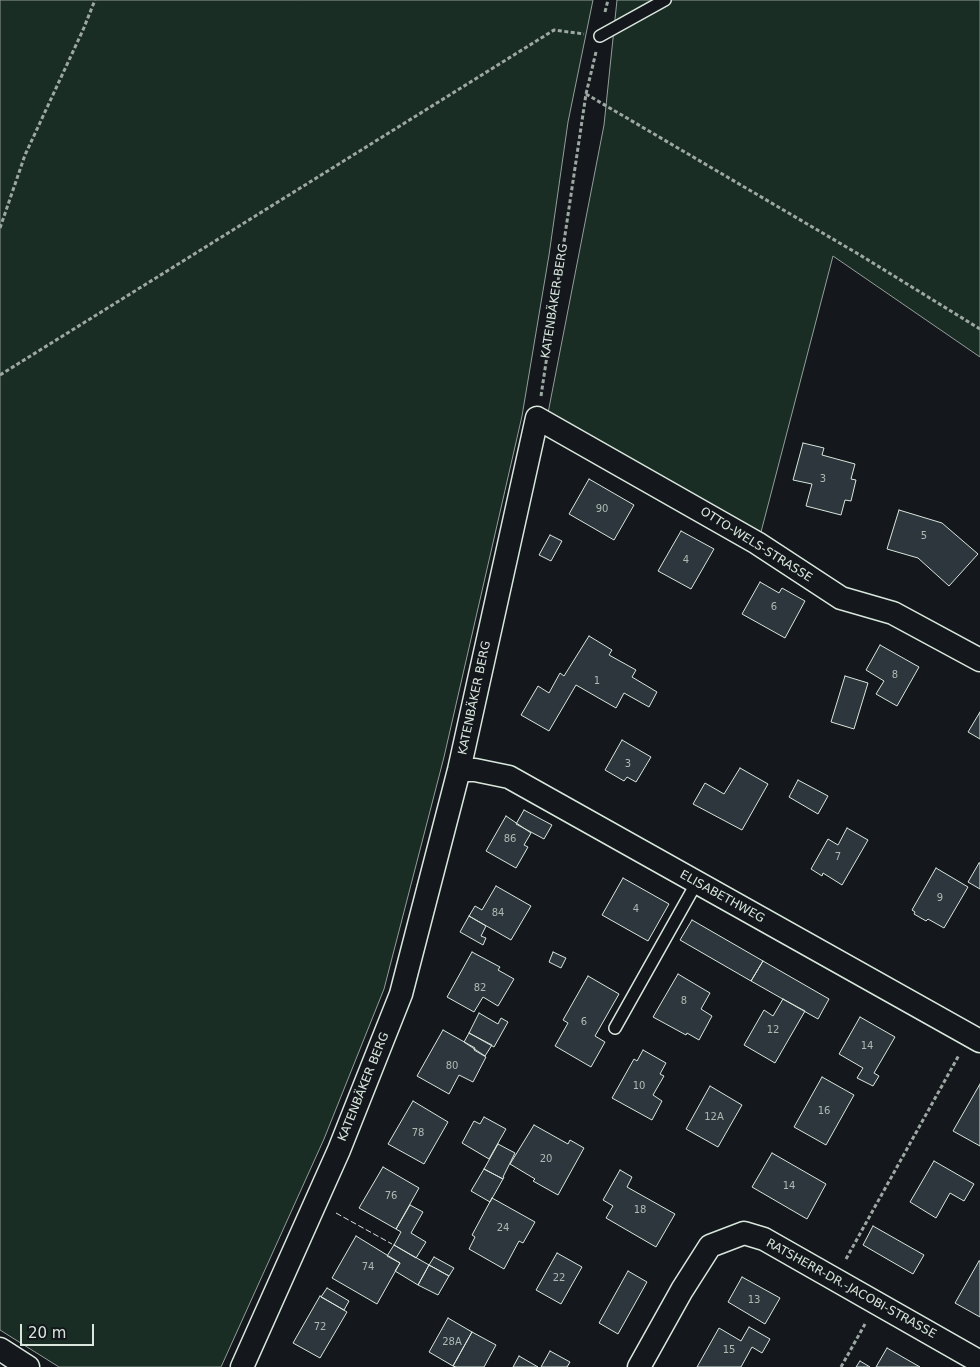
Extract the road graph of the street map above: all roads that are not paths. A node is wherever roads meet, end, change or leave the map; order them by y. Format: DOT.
graph roads {
  1 [pos="665,0"];
  2 [pos="600,36"];
  3 [pos="537,418"];
  4 [pos="980,660"];
  5 [pos="459,770"];
  6 [pos="697,882"];
  7 [pos="615,1028"];
  8 [pos="975,1038"];
  9 [pos="0,1349"];
  10 [pos="980,1362"];
  11 [pos="28,1367"];
  12 [pos="242,1367"];
  13 [pos="639,1367"];
  1 -- 2 [label="lane"];
  3 -- 4 [label="street, OTTO-WELS-STRASSE"];
  3 -- 5 [label="street, KATENBÄKER BERG"];
  5 -- 6 [label="street, ELISABETHWEG"];
  5 -- 12 [label="street, KATENBÄKER BERG"];
  6 -- 7 [label="lane"];
  6 -- 8 [label="street, ELISABETHWEG"];
  9 -- 11 [label="street"];
  10 -- 13 [label="street, RATSHERR-DR.-JACOBI-STRASSE"];
}
